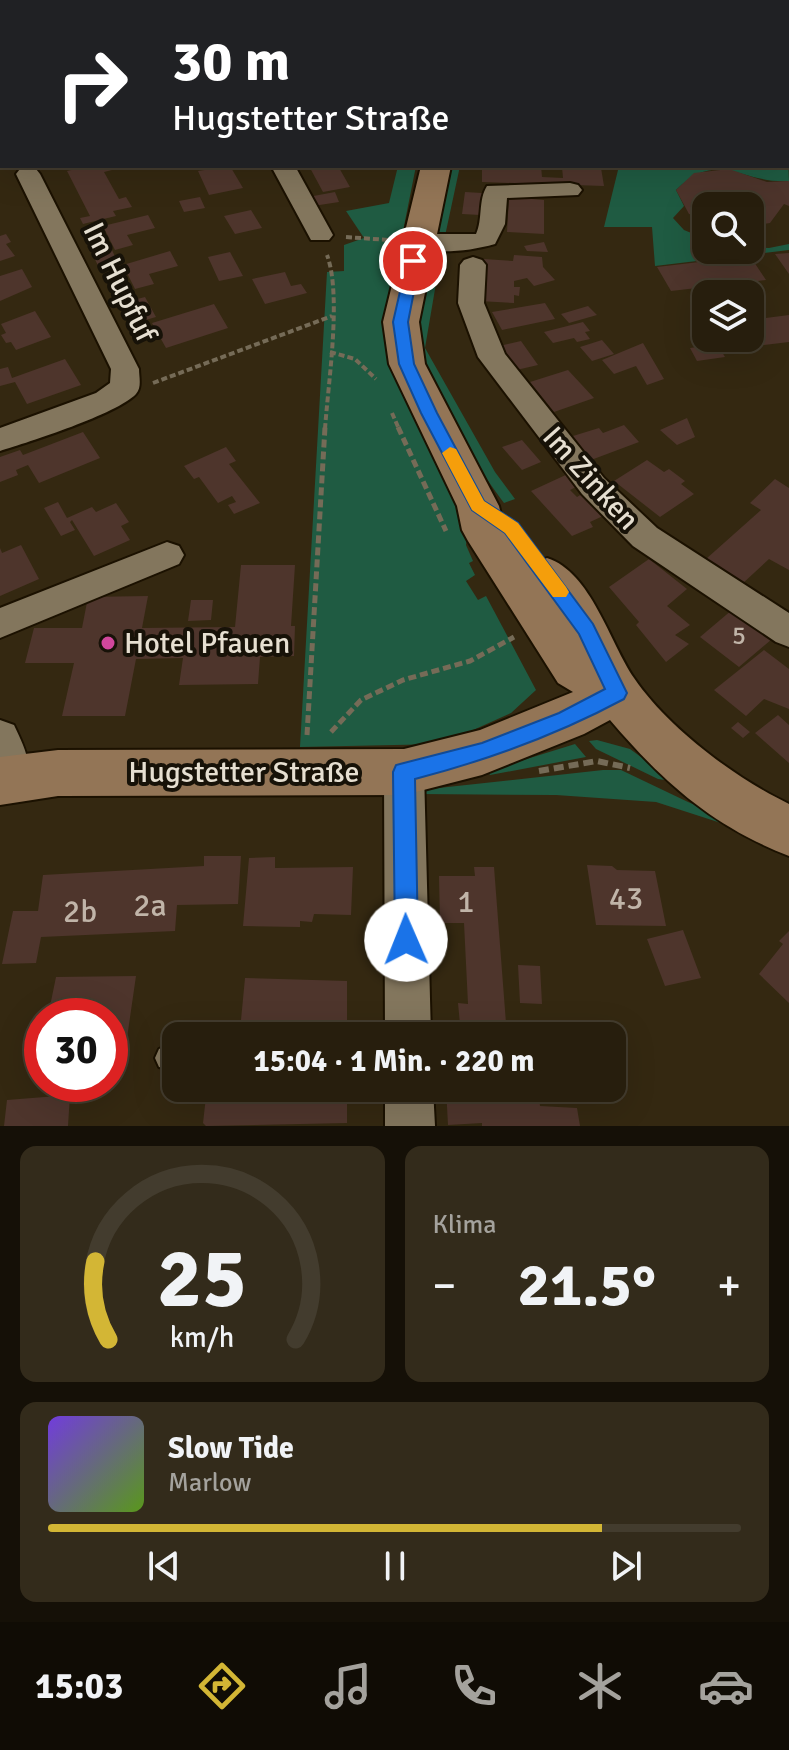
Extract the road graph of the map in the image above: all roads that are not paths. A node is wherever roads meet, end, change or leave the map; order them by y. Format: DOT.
graph roads {
  1 [pos="284,168"];
  2 [pos="435,168"];
  3 [pos="39,170"];
  4 [pos="0,182"];
  5 [pos="570,190"];
  6 [pos="320,235"];
  7 [pos="416,242"];
  8 [pos="473,265"];
  9 [pos="0,440"];
  10 [pos="167,555"];
  11 [pos="0,623"];
  12 [pos="789,632"];
  13 [pos="617,693"];
  14 [pos="3,766"];
  15 [pos="404,772"];
  16 [pos="789,831"];
  17 [pos="408,1022"];
  18 [pos="409,1102"];
  19 [pos="410,1126"];
  1 -- 6 [label="street"];
  2 -- 7 [label="street"];
  3 -- 4 [label="street, Im Hupfuf"];
  3 -- 9 [label="street, Im Hupfuf"];
  5 -- 7 [label="street"];
  7 -- 13 [label="street"];
  8 -- 12 [label="street, Im Zinken"];
  10 -- 11 [label="street"];
  13 -- 15 [label="street, Hugstetter Straße"];
  13 -- 16 [label="street"];
  14 -- 15 [label="street, Hugstetter Straße"];
  15 -- 17 [label="street"];
  18 -- 19 [label="street"];
}
